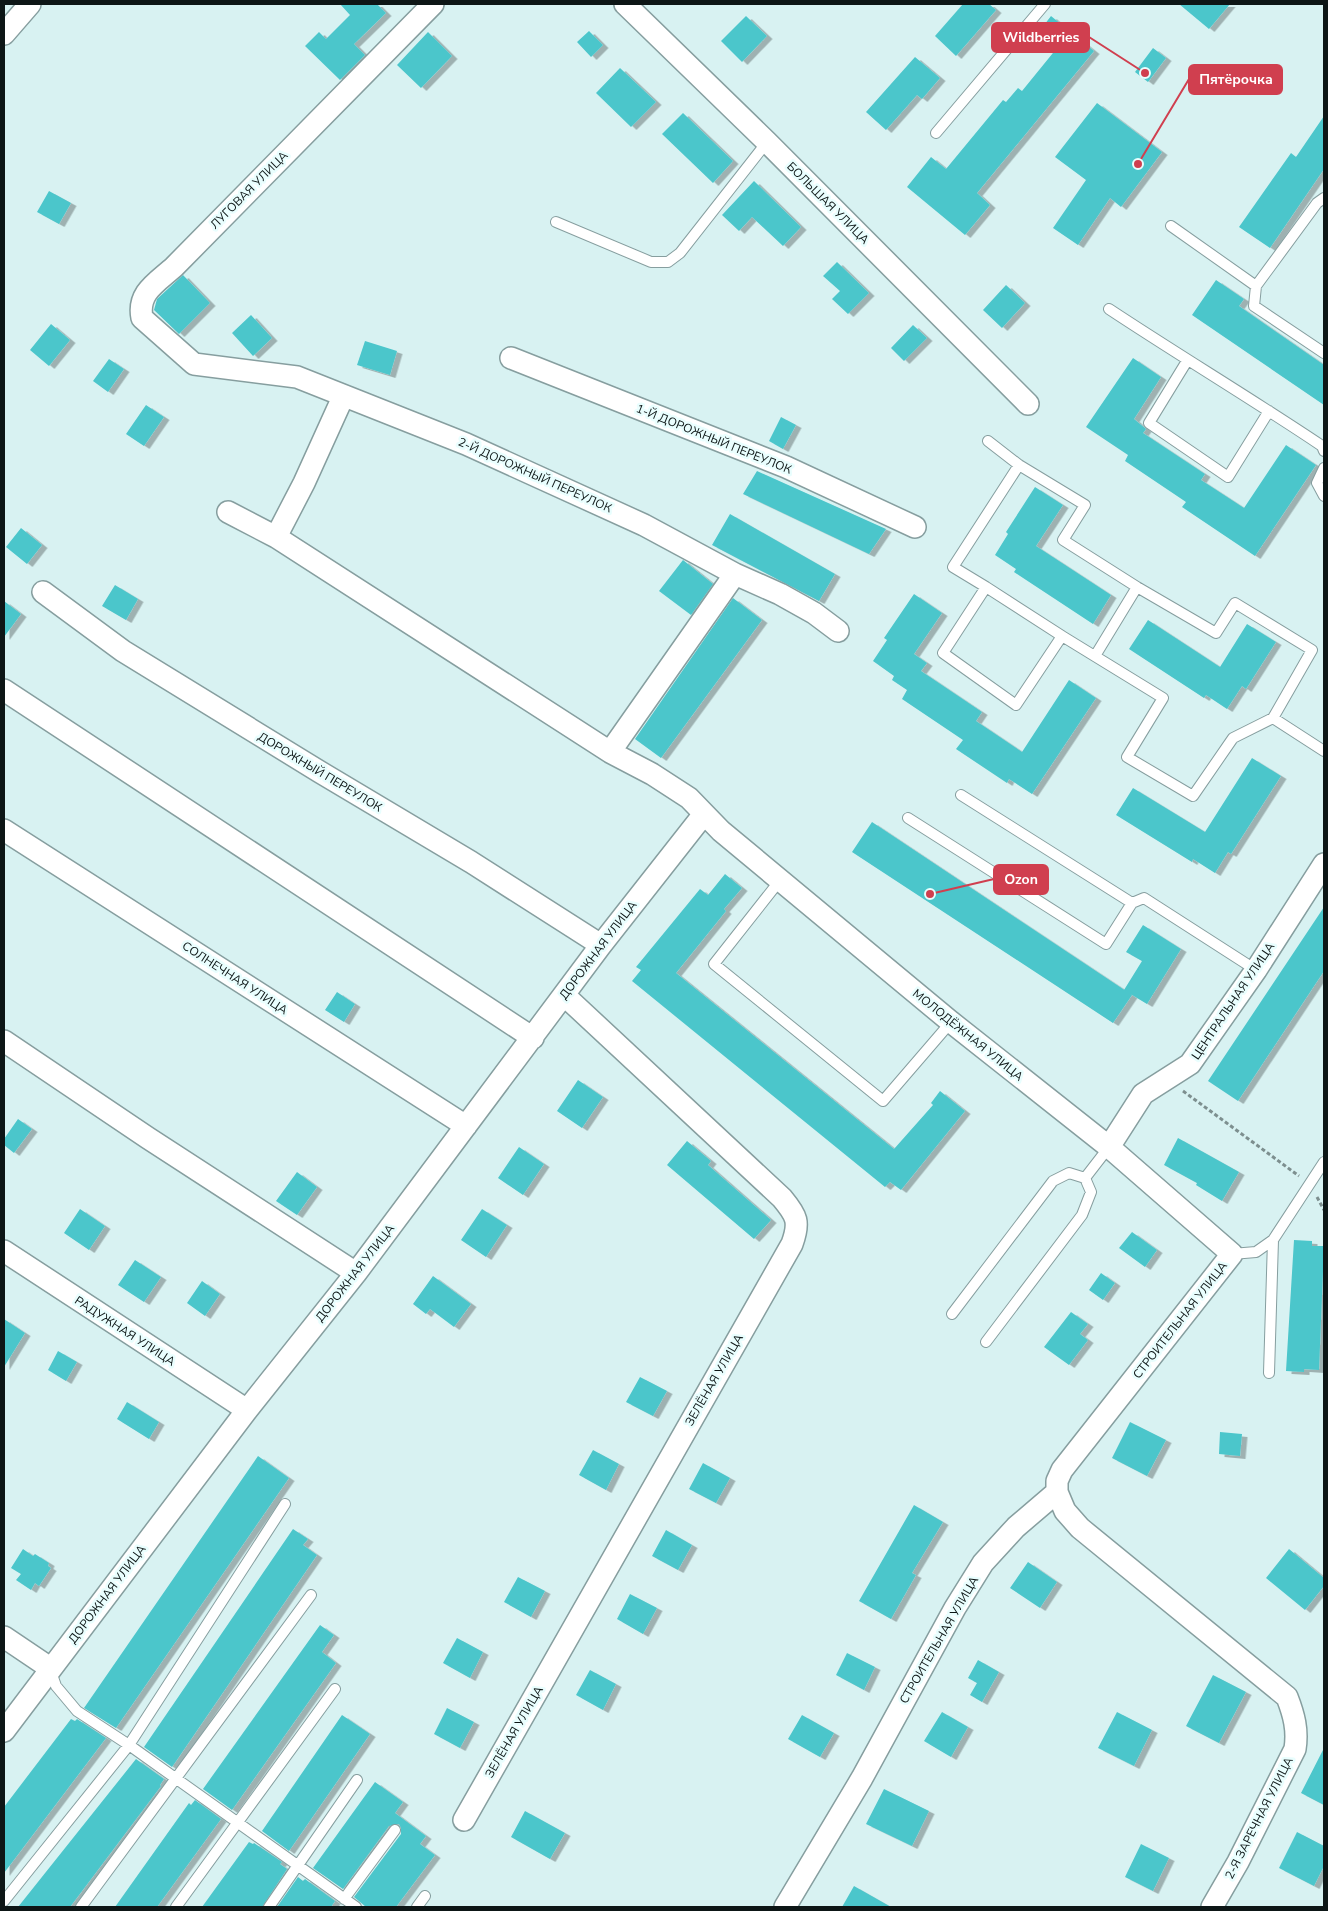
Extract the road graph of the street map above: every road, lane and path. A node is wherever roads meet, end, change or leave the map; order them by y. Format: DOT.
graph roads {
  1 [pos="30,4"];
  2 [pos="433,4"];
  3 [pos="625,4"];
  4 [pos="1045,4"];
  5 [pos="4,34"];
  6 [pos="936,133"];
  7 [pos="767,142"];
  8 [pos="1324,198"];
  9 [pos="556,222"];
  10 [pos="1171,226"];
  11 [pos="1256,286"];
  12 [pos="1110,309"];
  13 [pos="1324,353"];
  14 [pos="511,358"];
  15 [pos="1187,361"];
  16 [pos="213,367"];
  17 [pos="343,397"];
  18 [pos="1028,404"];
  19 [pos="1269,411"];
  20 [pos="988,441"];
  21 [pos="1324,451"];
  22 [pos="1018,465"];
  23 [pos="1324,468"];
  24 [pos="1324,496"];
  25 [pos="228,512"];
  26 [pos="915,527"];
  27 [pos="276,537"];
  28 [pos="736,574"];
  29 [pos="986,587"];
  30 [pos="1137,587"];
  31 [pos="43,592"];
  32 [pos="838,631"];
  33 [pos="1062,636"];
  34 [pos="1096,656"];
  35 [pos="4,690"];
  36 [pos="1273,718"];
  37 [pos="1324,751"];
  38 [pos="610,752"];
  39 [pos="961,795"];
  40 [pos="704,814"];
  41 [pos="908,818"];
  42 [pos="4,830"];
  43 [pos="1324,864"];
  44 [pos="781,879"];
  45 [pos="1132,903"];
  46 [pos="601,945"];
  47 [pos="1256,970"];
  48 [pos="564,995"];
  49 [pos="951,1022"];
  50 [pos="533,1038"];
  51 [pos="4,1041"];
  52 [pos="1166,1079"];
  53 [pos="466,1126"];
  54 [pos="1109,1147"];
  55 [pos="1324,1162"];
  56 [pos="1085,1178"];
  57 [pos="1309,1183"];
  58 [pos="1324,1210"];
  59 [pos="1273,1240"];
  60 [pos="4,1251"];
  61 [pos="1232,1254"];
  62 [pos="356,1273"];
  63 [pos="952,1314"];
  64 [pos="986,1342"];
  65 [pos="1269,1373"];
  66 [pos="247,1410"];
  67 [pos="1057,1492"];
  68 [pos="285,1504"];
  69 [pos="311,1594"];
  70 [pos="4,1636"];
  71 [pos="50,1668"];
  72 [pos="335,1689"];
  73 [pos="4,1731"];
  74 [pos="129,1745"];
  75 [pos="176,1778"];
  76 [pos="357,1780"];
  77 [pos="464,1820"];
  78 [pos="237,1823"];
  79 [pos="395,1830"];
  80 [pos="297,1866"];
  81 [pos="425,1896"];
  82 [pos="4,1901"];
  83 [pos="349,1904"];
  84 [pos="81,1907"];
  85 [pos="176,1907"];
  86 [pos="269,1907"];
  87 [pos="417,1907"];
  88 [pos="785,1907"];
  89 [pos="1212,1907"];
  1 -- 5 [label="street"];
  2 -- 16 [label="street, ЛУГОВАЯ УЛИЦА"];
  3 -- 7 [label="street, БОЛЬШАЯ УЛИЦА"];
  4 -- 6 [label="lane"];
  7 -- 9 [label="lane"];
  7 -- 18 [label="street, БОЛЬШАЯ УЛИЦА"];
  8 -- 11 [label="lane"];
  10 -- 11 [label="lane"];
  11 -- 13 [label="lane"];
  12 -- 15 [label="lane"];
  14 -- 26 [label="street, 1-Й ДОРОЖНЫЙ ПЕРЕУЛОК"];
  15 -- 19 [label="lane"];
  15 -- 19 [label="lane"];
  16 -- 17 [label="street, 2-Й ДОРОЖНЫЙ ПЕРЕУЛОК"];
  17 -- 27 [label="street"];
  17 -- 28 [label="street, 2-Й ДОРОЖНЫЙ ПЕРЕУЛОК"];
  19 -- 21 [label="lane"];
  20 -- 22 [label="lane"];
  22 -- 29 [label="lane"];
  22 -- 30 [label="lane"];
  23 -- 24 [label="lane"];
  25 -- 27 [label="street, МОЛОДЁЖНАЯ УЛИЦА"];
  27 -- 38 [label="street, МОЛОДЁЖНАЯ УЛИЦА"];
  28 -- 32 [label="street, 2-Й ДОРОЖНЫЙ ПЕРЕУЛОК"];
  28 -- 38 [label="street"];
  29 -- 33 [label="lane"];
  29 -- 33 [label="lane"];
  30 -- 34 [label="lane"];
  30 -- 36 [label="lane"];
  31 -- 46 [label="street, ДОРОЖНЫЙ ПЕРЕУЛОК"];
  33 -- 34 [label="lane"];
  34 -- 36 [label="lane"];
  35 -- 50 [label="street"];
  36 -- 37 [label="lane"];
  38 -- 40 [label="street, МОЛОДЁЖНАЯ УЛИЦА"];
  39 -- 45 [label="lane"];
  40 -- 44 [label="street, МОЛОДЁЖНАЯ УЛИЦА"];
  40 -- 46 [label="street, ДОРОЖНАЯ УЛИЦА"];
  41 -- 45 [label="lane"];
  42 -- 53 [label="street, СОЛНЕЧНАЯ УЛИЦА"];
  43 -- 47 [label="street, ЦЕНТРАЛЬНАЯ УЛИЦА"];
  44 -- 49 [label="street, МОЛОДЁЖНАЯ УЛИЦА"];
  44 -- 49 [label="lane"];
  45 -- 47 [label="lane"];
  46 -- 48 [label="street, ДОРОЖНАЯ УЛИЦА"];
  47 -- 52 [label="street, ЦЕНТРАЛЬНАЯ УЛИЦА"];
  48 -- 50 [label="street, ДОРОЖНАЯ УЛИЦА"];
  48 -- 77 [label="street, ЗЕЛЁНАЯ УЛИЦА"];
  49 -- 54 [label="street, МОЛОДЁЖНАЯ УЛИЦА"];
  50 -- 53 [label="street, ДОРОЖНАЯ УЛИЦА"];
  51 -- 62 [label="street"];
  52 -- 54 [label="street, ЦЕНТРАЛЬНАЯ УЛИЦА"];
  52 -- 57 [label="path"];
  53 -- 62 [label="street, ДОРОЖНАЯ УЛИЦА"];
  54 -- 56 [label="lane"];
  54 -- 61 [label="street, МОЛОДЁЖНАЯ УЛИЦА"];
  55 -- 57 [label="lane"];
  56 -- 63 [label="lane"];
  56 -- 64 [label="lane"];
  57 -- 58 [label="path"];
  57 -- 59 [label="lane"];
  59 -- 61 [label="lane"];
  59 -- 65 [label="lane"];
  60 -- 66 [label="street, РАДУЖНАЯ УЛИЦА"];
  61 -- 67 [label="street, СТРОИТЕЛЬНАЯ УЛИЦА"];
  62 -- 66 [label="street, ДОРОЖНАЯ УЛИЦА"];
  66 -- 71 [label="street, ДОРОЖНАЯ УЛИЦА"];
  67 -- 88 [label="street, СТРОИТЕЛЬНАЯ УЛИЦА"];
  67 -- 89 [label="street, 2-Я ЗАРЕЧНАЯ УЛИЦА"];
  68 -- 74 [label="lane"];
  69 -- 75 [label="lane"];
  70 -- 71 [label="street"];
  71 -- 73 [label="street, ДОРОЖНАЯ УЛИЦА"];
  71 -- 74 [label="lane"];
  72 -- 78 [label="lane"];
  74 -- 75 [label="lane"];
  74 -- 82 [label="lane"];
  75 -- 78 [label="lane"];
  75 -- 84 [label="lane"];
  76 -- 80 [label="lane"];
  78 -- 80 [label="lane"];
  78 -- 85 [label="lane"];
  79 -- 83 [label="lane"];
  80 -- 83 [label="lane"];
  80 -- 86 [label="lane"];
  81 -- 87 [label="lane"];
}
